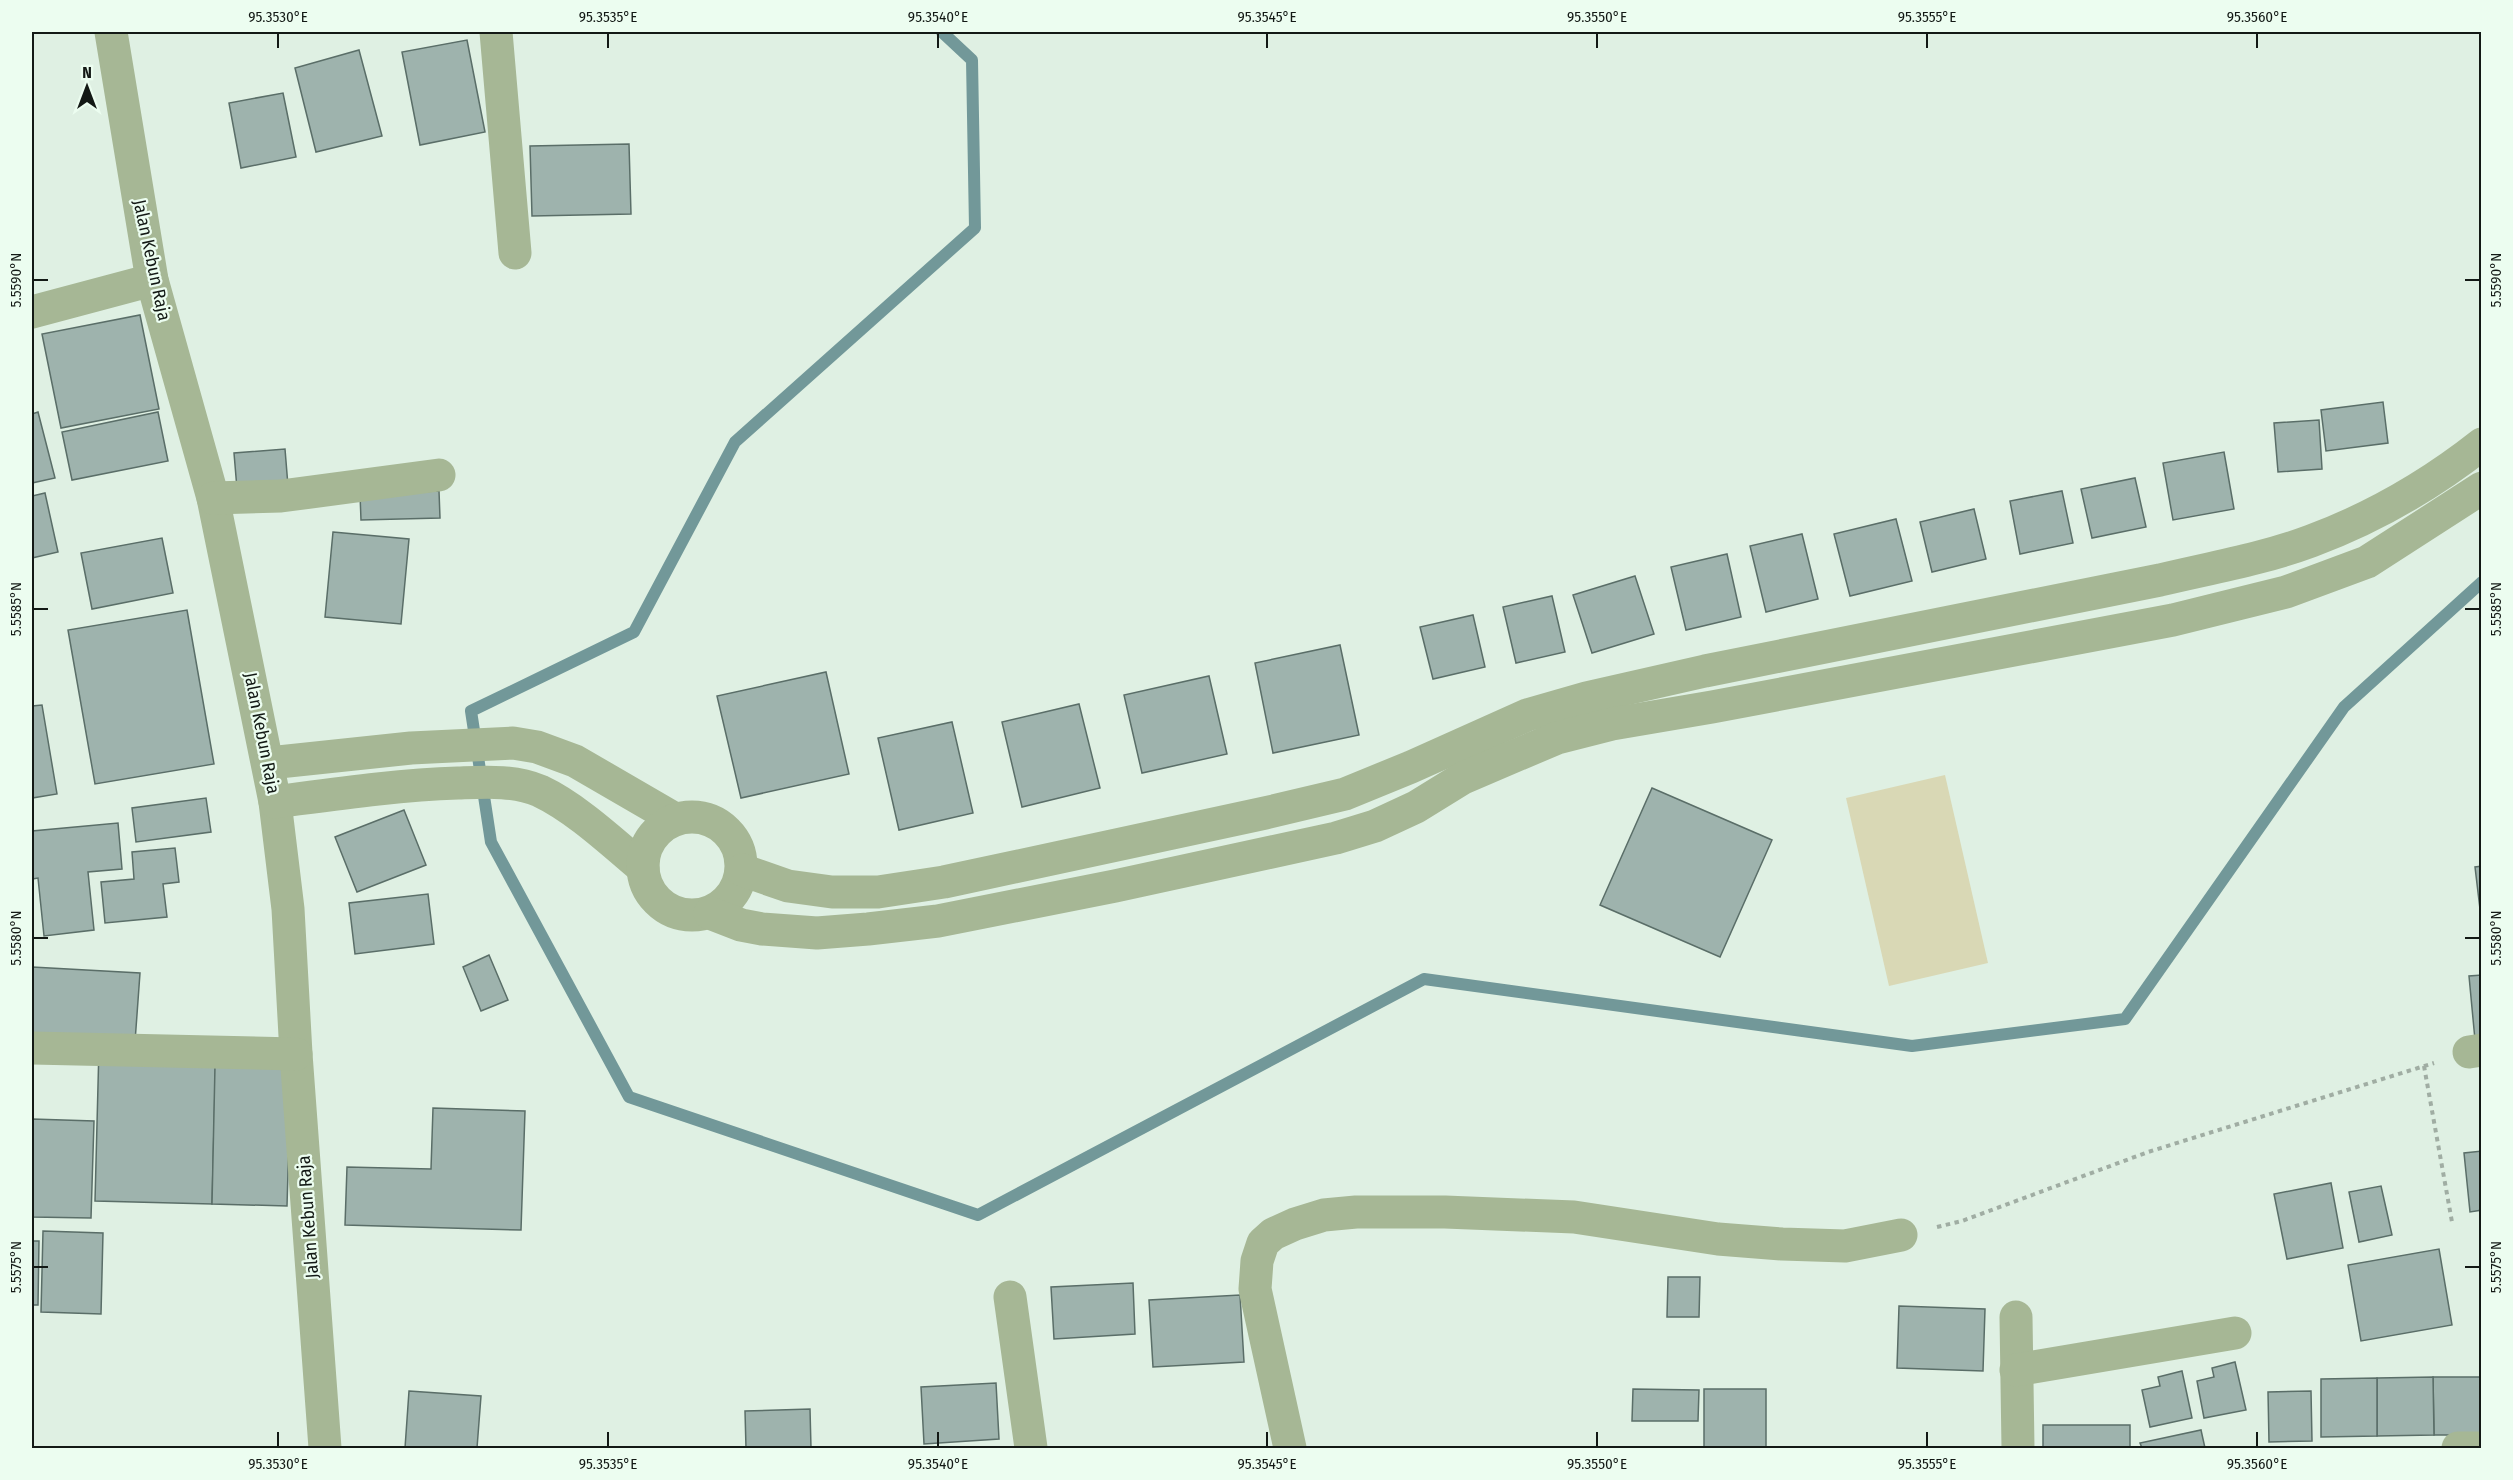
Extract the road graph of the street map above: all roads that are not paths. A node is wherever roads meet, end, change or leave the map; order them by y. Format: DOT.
graph roads {
  1 [pos="111,32"];
  2 [pos="496,32"];
  3 [pos="515,253"];
  4 [pos="152,280"];
  5 [pos="32,312"];
  6 [pos="2481,444"];
  7 [pos="439,475"];
  8 [pos="2481,488"];
  9 [pos="213,498"];
  10 [pos="2160,580"];
  11 [pos="2174,620"];
  12 [pos="1705,671"];
  13 [pos="1712,707"];
  14 [pos="269,763"];
  15 [pos="276,802"];
  16 [pos="675,819"];
  17 [pos="643,868"];
  18 [pos="742,870"];
  19 [pos="710,913"];
  20 [pos="32,1048"];
  21 [pos="296,1054"];
  22 [pos="1901,1235"];
  23 [pos="1010,1297"];
  24 [pos="2016,1317"];
  25 [pos="2235,1333"];
  26 [pos="2016,1370"];
  27 [pos="2481,1448"];
  28 [pos="324,1449"];
  29 [pos="1031,1449"];
  30 [pos="1290,1449"];
  31 [pos="2018,1449"];
  32 [pos="2458,1449"];
  1 -- 4 [label="street, Jalan Kebun Raja"];
  2 -- 3 [label="street"];
  4 -- 5 [label="street"];
  4 -- 9 [label="street, Jalan Kebun Raja"];
  6 -- 10 [label="street"];
  7 -- 9 [label="street"];
  8 -- 11 [label="street"];
  9 -- 14 [label="street, Jalan Kebun Raja"];
  10 -- 11 [label="street"];
  10 -- 12 [label="street"];
  11 -- 13 [label="street"];
  12 -- 13 [label="street"];
  12 -- 18 [label="street"];
  13 -- 19 [label="street"];
  14 -- 15 [label="street, Jalan Kebun Raja"];
  14 -- 16 [label="street"];
  15 -- 17 [label="street"];
  15 -- 21 [label="street, Jalan Kebun Raja"];
  16 -- 17 [label="street"];
  16 -- 18 [label="street"];
  17 -- 19 [label="street"];
  18 -- 19 [label="street"];
  20 -- 21 [label="street"];
  21 -- 28 [label="street, Jalan Kebun Raja"];
  22 -- 30 [label="street"];
  23 -- 29 [label="street"];
  24 -- 26 [label="street"];
  25 -- 26 [label="street"];
  26 -- 31 [label="street"];
  27 -- 32 [label="street"];
}
